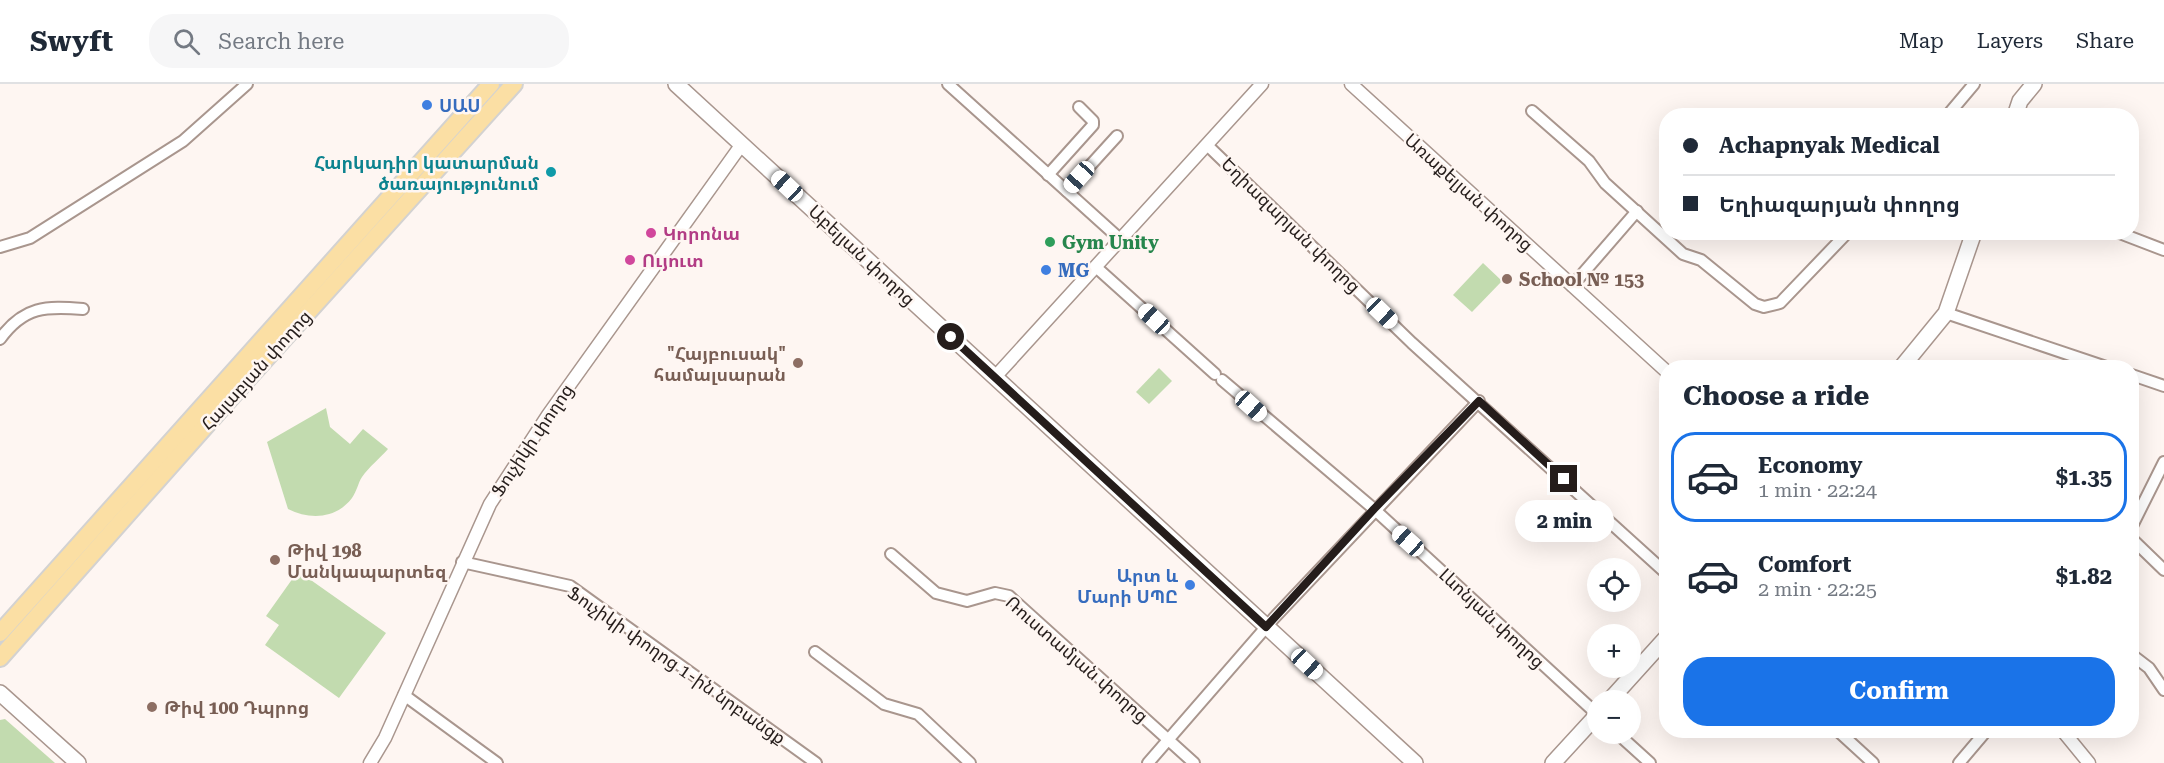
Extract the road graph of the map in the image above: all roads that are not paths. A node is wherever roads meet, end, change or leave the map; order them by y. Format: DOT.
graph roads {
  1 [pos="248,84"];
  2 [pos="491,84"];
  3 [pos="676,84"];
  4 [pos="948,84"];
  5 [pos="1262,84"];
  6 [pos="1351,84"];
  7 [pos="1974,84"];
  8 [pos="2030,85"];
  9 [pos="510,86"];
  10 [pos="1079,107"];
  11 [pos="1954,108"];
  12 [pos="2018,108"];
  13 [pos="1532,111"];
  14 [pos="1117,135"];
  15 [pos="742,144"];
  16 [pos="1207,145"];
  17 [pos="1048,175"];
  18 [pos="1067,191"];
  19 [pos="1637,211"];
  20 [pos="1659,232"];
  21 [pos="1121,240"];
  22 [pos="1668,240"];
  23 [pos="1840,240"];
  24 [pos="1971,240"];
  25 [pos="2139,240"];
  26 [pos="0,247"];
  27 [pos="2164,249"];
  28 [pos="349,255"];
  29 [pos="1096,268"];
  30 [pos="1572,286"];
  31 [pos="83,309"];
  32 [pos="1946,313"];
  33 [pos="0,339"];
  34 [pos="1908,360"];
  35 [pos="2069,360"];
  36 [pos="1659,365"];
  37 [pos="995,377"];
  38 [pos="2139,377"];
  39 [pos="2164,386"];
  40 [pos="1479,401"];
  41 [pos="2164,462"];
  42 [pos="1374,509"];
  43 [pos="2139,512"];
  44 [pos="2139,546"];
  45 [pos="891,554"];
  46 [pos="462,562"];
  47 [pos="1659,567"];
  48 [pos="2164,570"];
  49 [pos="1266,627"];
  50 [pos="0,633"];
  51 [pos="1659,646"];
  52 [pos="815,652"];
  53 [pos="0,658"];
  54 [pos="2139,660"];
  55 [pos="1619,690"];
  56 [pos="2164,690"];
  57 [pos="0,693"];
  58 [pos="404,695"];
  59 [pos="0,703"];
  60 [pos="1587,705"];
  61 [pos="1587,725"];
  62 [pos="1846,738"];
  63 [pos="1980,738"];
  64 [pos="2069,738"];
  65 [pos="1169,740"];
  66 [pos="1629,744"];
  67 [pos="68,763"];
  68 [pos="78,763"];
  69 [pos="370,763"];
  70 [pos="497,763"];
  71 [pos="816,763"];
  72 [pos="970,763"];
  73 [pos="1148,763"];
  74 [pos="1194,763"];
  75 [pos="1415,763"];
  76 [pos="1553,763"];
  77 [pos="1650,763"];
  78 [pos="1873,763"];
  79 [pos="1959,763"];
  80 [pos="2089,763"];
  1 -- 26 [label="street"];
  2 -- 28 [label="main road, Հալաբյան փողոց"];
  3 -- 15 [label="main road, Աբելյան փողոց"];
  4 -- 17 [label="street"];
  5 -- 16 [label="street"];
  6 -- 30 [label="street, Առաքելյան փողոց"];
  7 -- 11 [label="street"];
  8 -- 12 [label="main road"];
  9 -- 28 [label="main road, Հալաբյան փողոց"];
  10 -- 17 [label="street"];
  13 -- 19 [label="street"];
  14 -- 18 [label="street"];
  15 -- 37 [label="main road, Աբելյան փողոց"];
  15 -- 46 [label="street, Ֆուչիկի փողոց"];
  16 -- 21 [label="street"];
  16 -- 40 [label="street, Եղիազարյան փողոց"];
  17 -- 18 [label="street"];
  18 -- 21 [label="street"];
  19 -- 20 [label="street"];
  19 -- 30 [label="street"];
  21 -- 29 [label="street"];
  22 -- 23 [label="street"];
  24 -- 32 [label="main road"];
  25 -- 27 [label="street"];
  28 -- 50 [label="main road, Հալաբյան փողոց"];
  28 -- 53 [label="main road, Հալաբյան փողոց"];
  29 -- 37 [label="street"];
  29 -- 42 [label="street, Լևոնյան փողոց"];
  30 -- 36 [label="street, Առաքելյան փողոց"];
  31 -- 33 [label="street"];
  32 -- 34 [label="main road"];
  32 -- 35 [label="street"];
  37 -- 49 [label="main road, Աբելյան փողոց"];
  38 -- 39 [label="street"];
  40 -- 42 [label="street"];
  40 -- 47 [label="street, Եղիազարյան փողոց"];
  41 -- 43 [label="street"];
  42 -- 49 [label="street"];
  42 -- 60 [label="street, Լևոնյան փողոց"];
  44 -- 48 [label="street"];
  45 -- 65 [label="street, Ռուստամյան փողոց"];
  46 -- 58 [label="street, Ֆուչիկի փողոց"];
  46 -- 71 [label="street, Ֆուչիկի փողոց 1-ին նրբանցք"];
  49 -- 65 [label="street"];
  49 -- 75 [label="main road, Աբելյան փողոց"];
  51 -- 55 [label="main road"];
  52 -- 72 [label="street"];
  54 -- 56 [label="street"];
  57 -- 68 [label="main road"];
  58 -- 69 [label="street, Ֆուչիկի փողոց"];
  58 -- 70 [label="street"];
  59 -- 67 [label="main road"];
  61 -- 76 [label="main road"];
  62 -- 78 [label="street"];
  63 -- 79 [label="street"];
  64 -- 80 [label="street"];
  65 -- 73 [label="street"];
  65 -- 74 [label="street, Ռուստամյան փողոց"];
  66 -- 77 [label="street"];
}
